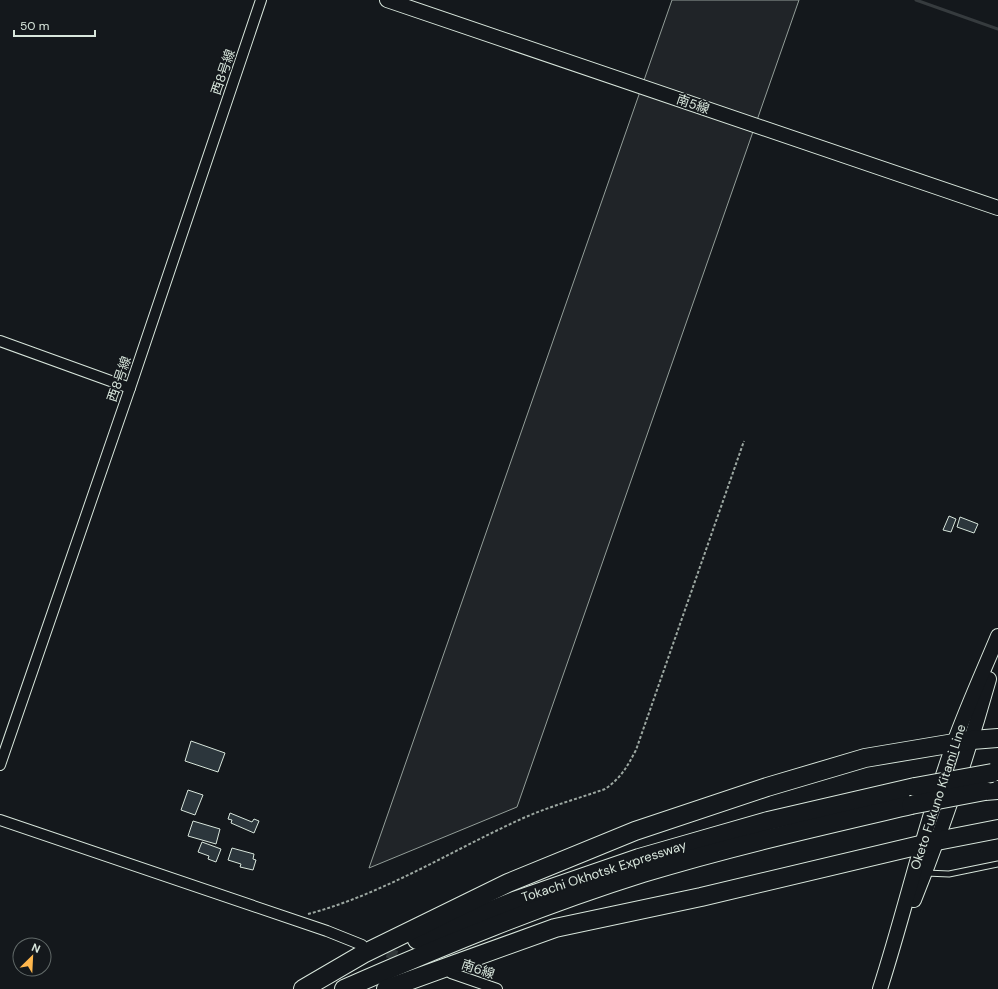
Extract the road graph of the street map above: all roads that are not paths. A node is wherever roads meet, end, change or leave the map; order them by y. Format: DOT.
graph roads {
  1 [pos="261,0"];
  2 [pos="387,0"];
  3 [pos="998,208"];
  4 [pos="0,341"];
  5 [pos="130,388"];
  6 [pos="998,636"];
  7 [pos="998,646"];
  8 [pos="998,738"];
  9 [pos="972,740"];
  10 [pos="954,743"];
  11 [pos="0,765"];
  12 [pos="993,782"];
  13 [pos="0,820"];
  14 [pos="998,829"];
  15 [pos="929,842"];
  16 [pos="998,864"];
  17 [pos="925,873"];
  18 [pos="362,945"];
  19 [pos="889,961"];
  20 [pos="451,973"];
  21 [pos="303,989"];
  22 [pos="344,989"];
  23 [pos="386,989"];
  24 [pos="497,989"];
  25 [pos="880,989"];
  1 -- 5 [label="street, 西8号線"];
  2 -- 3 [label="main road, 南5線"];
  4 -- 5 [label="street"];
  5 -- 11 [label="street, 西8号線"];
  6 -- 10 [label="main road, Oketo Fukuno Kitami Line"];
  7 -- 9 [label="main road, Oketo Fukuno Kitami Line"];
  8 -- 9 [label="highway"];
  9 -- 10 [label="highway"];
  9 -- 15 [label="main road, Oketo Fukuno Kitami Line"];
  10 -- 15 [label="main road, Oketo Fukuno Kitami Line"];
  10 -- 21 [label="highway"];
  12 -- 21 [label="highway, Tokachi Okhotsk Expressway, bridge"];
  12 -- 22 [label="highway, Tokachi Okhotsk Expressway, bridge"];
  13 -- 18 [label="street"];
  14 -- 15 [label="highway"];
  15 -- 17 [label="main road, Oketo Fukuno Kitami Line"];
  15 -- 19 [label="main road, Oketo Fukuno Kitami Line"];
  15 -- 23 [label="highway"];
  16 -- 17 [label="lane"];
  17 -- 19 [label="main road, Oketo Fukuno Kitami Line"];
  19 -- 25 [label="main road, Oketo Fukuno Kitami Line"];
  20 -- 24 [label="street, 南6線"];
}
